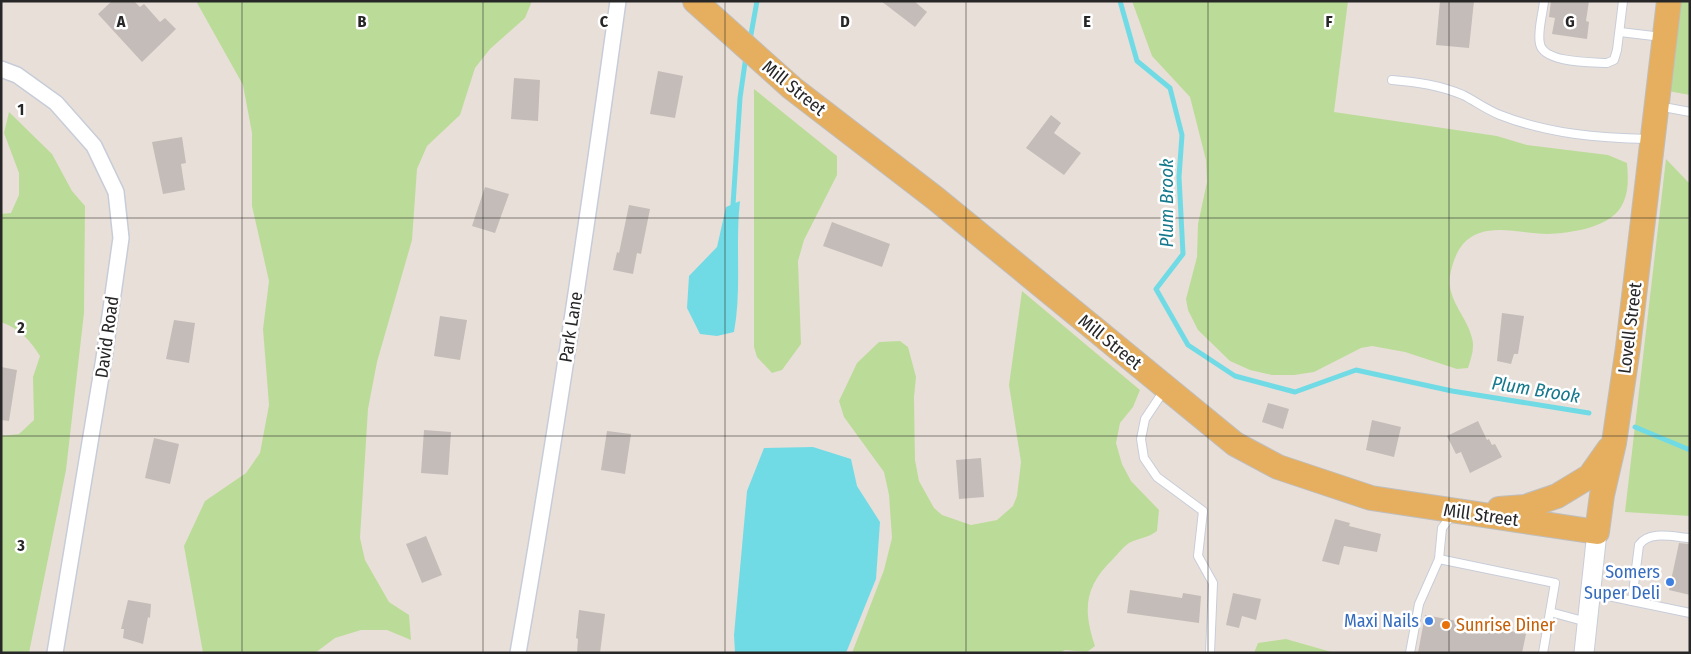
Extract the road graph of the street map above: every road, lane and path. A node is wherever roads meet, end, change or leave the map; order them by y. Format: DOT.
graph roads {
  1 [pos="618,1"];
  2 [pos="695,1"];
  3 [pos="1544,1"];
  4 [pos="1624,1"];
  5 [pos="1668,1"];
  6 [pos="1620,32"];
  7 [pos="1664,37"];
  8 [pos="1,69"];
  9 [pos="1392,80"];
  10 [pos="1656,106"];
  11 [pos="1690,112"];
  12 [pos="1652,139"];
  13 [pos="1166,388"];
  14 [pos="1614,443"];
  15 [pos="1455,512"];
  16 [pos="1597,532"];
  17 [pos="1690,538"];
  18 [pos="1439,559"];
  19 [pos="1590,592"];
  20 [pos="1632,601"];
  21 [pos="1550,612"];
  22 [pos="1690,613"];
  23 [pos="1588,623"];
  24 [pos="55,653"];
  25 [pos="518,653"];
  26 [pos="1210,653"];
  27 [pos="1410,653"];
  28 [pos="1543,653"];
  29 [pos="1584,653"];
  1 -- 25 [label="street, Park Lane"];
  2 -- 13 [label="main road, Mill Street"];
  3 -- 6 [label="lane"];
  4 -- 6 [label="lane"];
  5 -- 7 [label="main road, Lovell Street"];
  6 -- 7 [label="lane"];
  7 -- 10 [label="main road, Lovell Street"];
  8 -- 24 [label="street, David Road"];
  9 -- 12 [label="lane"];
  10 -- 11 [label="lane"];
  10 -- 12 [label="main road, Lovell Street"];
  12 -- 14 [label="main road, Lovell Street"];
  13 -- 15 [label="main road, Mill Street"];
  13 -- 26 [label="lane"];
  14 -- 15 [label="main road"];
  14 -- 16 [label="main road, Lovell Street"];
  15 -- 16 [label="main road, Mill Street"];
  15 -- 18 [label="lane"];
  16 -- 19 [label="street, Lovell Street"];
  17 -- 20 [label="lane"];
  18 -- 21 [label="lane"];
  18 -- 27 [label="lane"];
  19 -- 20 [label="lane"];
  19 -- 23 [label="street, Lovell Street"];
  20 -- 22 [label="lane"];
  21 -- 23 [label="lane"];
  21 -- 28 [label="lane"];
  23 -- 29 [label="street, Lovell Street"];
}
